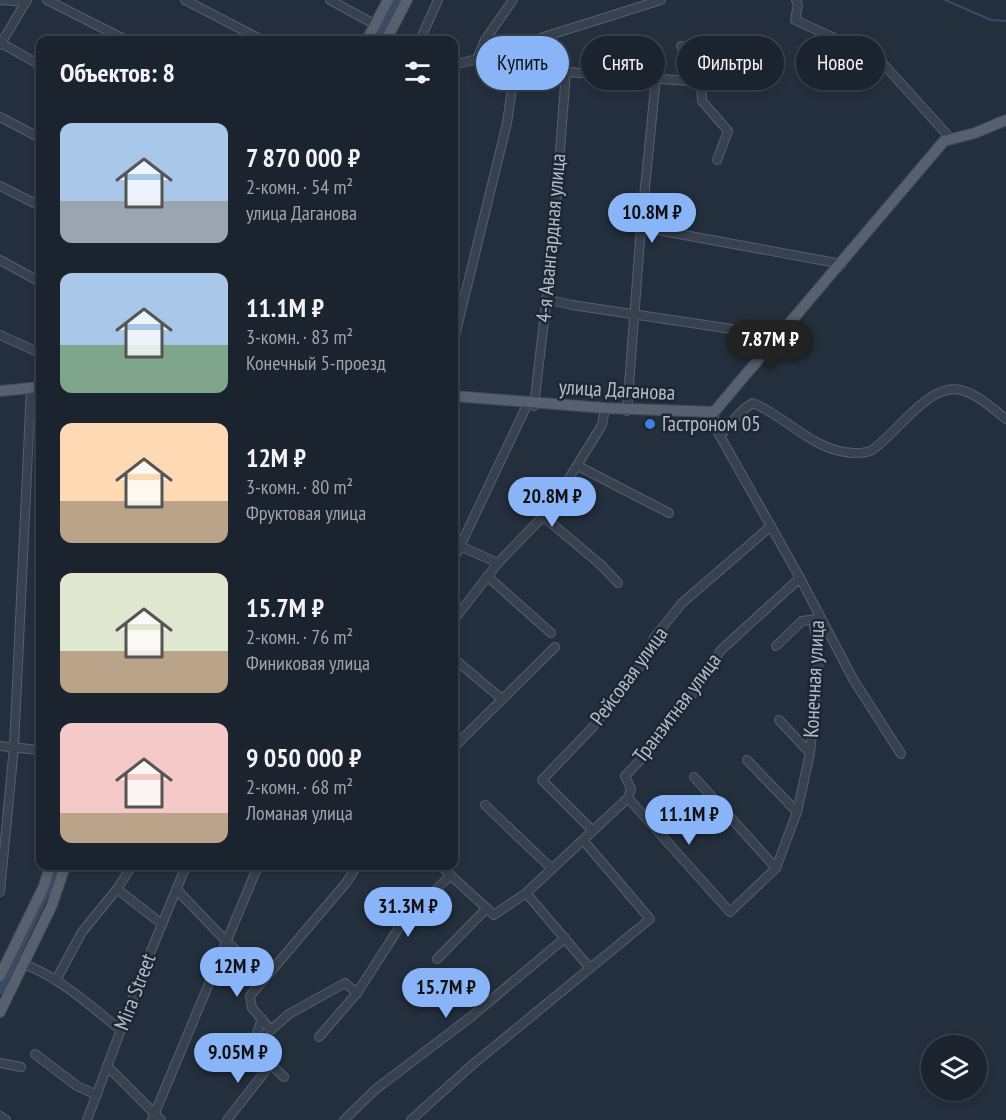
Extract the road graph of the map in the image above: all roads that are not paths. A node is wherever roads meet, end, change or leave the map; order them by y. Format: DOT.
graph roads {
  1 [pos="1,0"];
  2 [pos="47,0"];
  3 [pos="185,0"];
  4 [pos="330,0"];
  5 [pos="388,0"];
  6 [pos="407,0"];
  7 [pos="438,0"];
  8 [pos="513,0"];
  9 [pos="661,0"];
  10 [pos="796,0"];
  11 [pos="27,1"];
  12 [pos="376,25"];
  13 [pos="118,36"];
  14 [pos="254,36"];
  15 [pos="370,36"];
  16 [pos="388,36"];
  17 [pos="422,36"];
  18 [pos="488,36"];
  19 [pos="547,36"];
  20 [pos="1,44"];
  21 [pos="476,59"];
  22 [pos="36,63"];
  23 [pos="458,64"];
  24 [pos="512,90"];
  25 [pos="564,90"];
  26 [pos="655,90"];
  27 [pos="701,90"];
  28 [pos="0,117"];
  29 [pos="1006,122"];
  30 [pos="36,136"];
  31 [pos="951,140"];
  32 [pos="717,160"];
  33 [pos="0,186"];
  34 [pos="36,204"];
  35 [pos="640,227"];
  36 [pos="0,260"];
  37 [pos="841,264"];
  38 [pos="36,280"];
  39 [pos="546,299"];
  40 [pos="634,314"];
  41 [pos="458,324"];
  42 [pos="0,335"];
  43 [pos="779,337"];
  44 [pos="36,351"];
  45 [pos="36,388"];
  46 [pos="0,391"];
  47 [pos="458,398"];
  48 [pos="531,405"];
  49 [pos="604,409"];
  50 [pos="627,410"];
  51 [pos="714,413"];
  52 [pos="1006,419"];
  53 [pos="720,436"];
  54 [pos="578,466"];
  55 [pos="669,513"];
  56 [pos="544,517"];
  57 [pos="771,526"];
  58 [pos="458,542"];
  59 [pos="458,544"];
  60 [pos="498,562"];
  61 [pos="487,576"];
  62 [pos="800,578"];
  63 [pos="618,583"];
  64 [pos="458,614"];
  65 [pos="817,616"];
  66 [pos="551,633"];
  67 [pos="776,646"];
  68 [pos="555,648"];
  69 [pos="458,662"];
  70 [pos="502,699"];
  71 [pos="780,720"];
  72 [pos="458,743"];
  73 [pos="0,746"];
  74 [pos="14,747"];
  75 [pos="36,750"];
  76 [pos="810,753"];
  77 [pos="901,754"];
  78 [pos="747,760"];
  79 [pos="694,777"];
  80 [pos="628,798"];
  81 [pos="485,805"];
  82 [pos="797,812"];
  83 [pos="593,831"];
  84 [pos="583,840"];
  85 [pos="776,868"];
  86 [pos="552,869"];
  87 [pos="49,870"];
  88 [pos="64,870"];
  89 [pos="130,870"];
  90 [pos="184,870"];
  91 [pos="256,870"];
  92 [pos="354,870"];
  93 [pos="446,870"];
  94 [pos="451,875"];
  95 [pos="176,889"];
  96 [pos="117,890"];
  97 [pos="0,892"];
  98 [pos="526,893"];
  99 [pos="487,908"];
  100 [pos="162,924"];
  101 [pos="565,938"];
  102 [pos="226,940"];
  103 [pos="437,959"];
  104 [pos="23,964"];
  105 [pos="589,967"];
  106 [pos="0,976"];
  107 [pos="265,978"];
  108 [pos="56,980"];
  109 [pos="357,993"];
  110 [pos="0,1012"];
  111 [pos="262,1019"];
  112 [pos="121,1030"];
  113 [pos="320,1037"];
  114 [pos="35,1054"];
  115 [pos="0,1062"];
  116 [pos="271,1064"];
  117 [pos="107,1066"];
  118 [pos="21,1067"];
  119 [pos="284,1077"];
  120 [pos="97,1095"];
  121 [pos="0,1116"];
  122 [pos="156,1118"];
  123 [pos="6,1120"];
  124 [pos="87,1120"];
  125 [pos="227,1120"];
  126 [pos="344,1120"];
  127 [pos="411,1120"];
  1 -- 11 [label="street"];
  2 -- 13 [label="street"];
  3 -- 14 [label="street"];
  4 -- 12 [label="street"];
  5 -- 12 [label="main road"];
  6 -- 16 [label="main road"];
  7 -- 17 [label="street"];
  8 -- 18 [label="street"];
  9 -- 19 [label="street"];
  10 -- 31 [label="street"];
  11 -- 20 [label="street"];
  12 -- 15 [label="main road"];
  20 -- 22 [label="street"];
  21 -- 23 [label="street"];
  24 -- 41 [label="street"];
  25 -- 39 [label="street, 4-я Авангардная улица"];
  26 -- 35 [label="street"];
  27 -- 32 [label="street"];
  28 -- 30 [label="street"];
  29 -- 31 [label="main road"];
  31 -- 37 [label="main road"];
  33 -- 34 [label="street"];
  35 -- 37 [label="street"];
  35 -- 40 [label="street"];
  36 -- 38 [label="street"];
  37 -- 43 [label="main road"];
  39 -- 40 [label="street"];
  39 -- 48 [label="street, 4-я Авангардная улица"];
  40 -- 43 [label="street"];
  40 -- 50 [label="street"];
  42 -- 44 [label="street"];
  43 -- 51 [label="main road"];
  45 -- 46 [label="main road"];
  45 -- 74 [label="street"];
  47 -- 48 [label="main road, улица Даганова"];
  48 -- 49 [label="main road, улица Даганова"];
  48 -- 58 [label="street, 4-я Авангардная улица"];
  49 -- 50 [label="main road, улица Даганова"];
  49 -- 54 [label="street"];
  50 -- 51 [label="main road, улица Даганова"];
  51 -- 53 [label="street, Конечная улица"];
  52 -- 53 [label="street"];
  53 -- 57 [label="street, Конечная улица"];
  54 -- 55 [label="street"];
  54 -- 56 [label="street"];
  56 -- 60 [label="street"];
  56 -- 63 [label="street"];
  57 -- 62 [label="street, Конечная улица"];
  57 -- 83 [label="street, Рейсовая улица"];
  59 -- 60 [label="street"];
  60 -- 61 [label="street"];
  61 -- 64 [label="street"];
  61 -- 66 [label="street"];
  62 -- 65 [label="street, Конечная улица"];
  62 -- 80 [label="street, Транзитная улица"];
  65 -- 67 [label="street"];
  65 -- 76 [label="street, Конечная улица"];
  65 -- 77 [label="street"];
  68 -- 70 [label="street"];
  69 -- 70 [label="street"];
  70 -- 72 [label="street"];
  71 -- 76 [label="street"];
  73 -- 74 [label="street"];
  74 -- 75 [label="street"];
  74 -- 97 [label="street"];
  76 -- 82 [label="street, Конечная улица"];
  78 -- 82 [label="street"];
  79 -- 85 [label="street"];
  80 -- 83 [label="street"];
  80 -- 85 [label="street, Конечная улица"];
  81 -- 86 [label="street"];
  82 -- 85 [label="street, Конечная улица"];
  83 -- 84 [label="street"];
  84 -- 86 [label="street"];
  84 -- 105 [label="street"];
  86 -- 98 [label="street"];
  87 -- 106 [label="main road"];
  88 -- 104 [label="main road"];
  89 -- 96 [label="street"];
  90 -- 95 [label="street, Mira Street"];
  91 -- 102 [label="street"];
  92 -- 107 [label="street"];
  93 -- 94 [label="street"];
  94 -- 99 [label="street"];
  94 -- 109 [label="street"];
  95 -- 100 [label="street, Mira Street"];
  95 -- 102 [label="street"];
  96 -- 100 [label="street"];
  96 -- 108 [label="street"];
  98 -- 99 [label="street"];
  98 -- 101 [label="street"];
  99 -- 103 [label="street"];
  100 -- 112 [label="street, Mira Street"];
  101 -- 105 [label="street"];
  101 -- 126 [label="street"];
  102 -- 107 [label="street"];
  102 -- 122 [label="street"];
  104 -- 108 [label="street"];
  104 -- 110 [label="main road"];
  105 -- 127 [label="street"];
  107 -- 111 [label="street"];
  108 -- 112 [label="street"];
  109 -- 111 [label="street"];
  109 -- 113 [label="street"];
  111 -- 116 [label="street"];
  112 -- 117 [label="street, Mira Street"];
  114 -- 120 [label="street"];
  115 -- 118 [label="street"];
  116 -- 119 [label="street"];
  116 -- 125 [label="street"];
  117 -- 120 [label="street, Mira Street"];
  117 -- 122 [label="street"];
  120 -- 124 [label="street, Mira Street"];
  121 -- 123 [label="street"];
}
